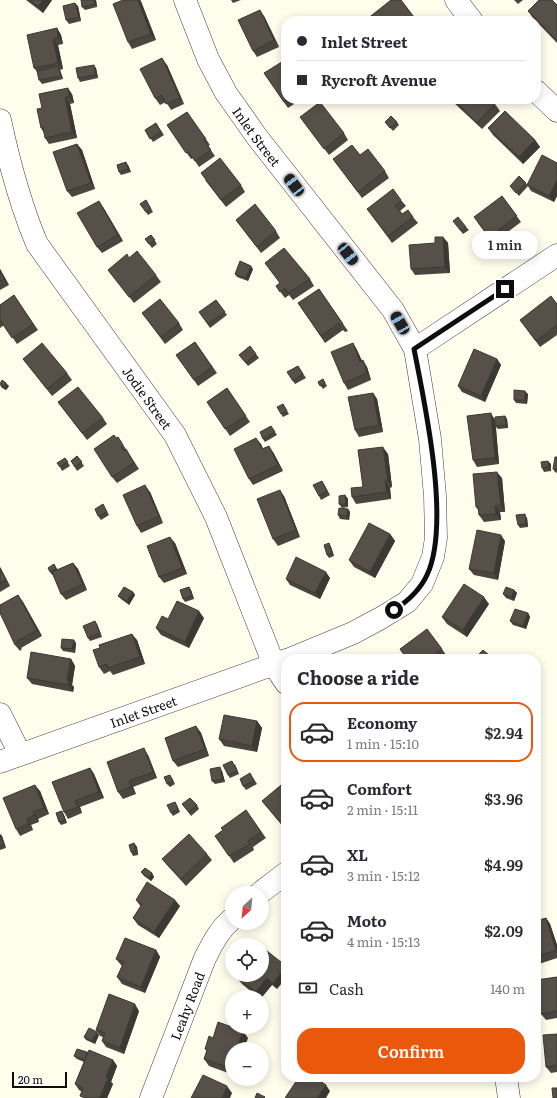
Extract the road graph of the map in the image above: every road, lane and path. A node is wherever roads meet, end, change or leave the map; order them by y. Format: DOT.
graph roads {
  1 [pos="185,0"];
  2 [pos="456,0"];
  3 [pos="468,16"];
  4 [pos="541,96"];
  5 [pos="557,111"];
  6 [pos="0,120"];
  7 [pos="557,255"];
  8 [pos="414,349"];
  9 [pos="310,654"];
  10 [pos="281,660"];
  11 [pos="281,668"];
  12 [pos="0,714"];
  13 [pos="20,754"];
  14 [pos="0,762"];
  15 [pos="281,877"];
  16 [pos="269,886"];
  17 [pos="225,925"];
  18 [pos="507,1082"];
  19 [pos="151,1098"];
  20 [pos="509,1098"];
  1 -- 8 [label="street, Inlet Street"];
  2 -- 3 [label="street"];
  4 -- 5 [label="street"];
  6 -- 10 [label="street, Jodie Street"];
  7 -- 8 [label="street"];
  8 -- 9 [label="street, Inlet Street"];
  11 -- 13 [label="street, Inlet Street"];
  12 -- 13 [label="street"];
  13 -- 14 [label="street, Inlet Street"];
  15 -- 16 [label="street"];
  17 -- 19 [label="street, Leahy Road"];
  18 -- 20 [label="street"];
}
